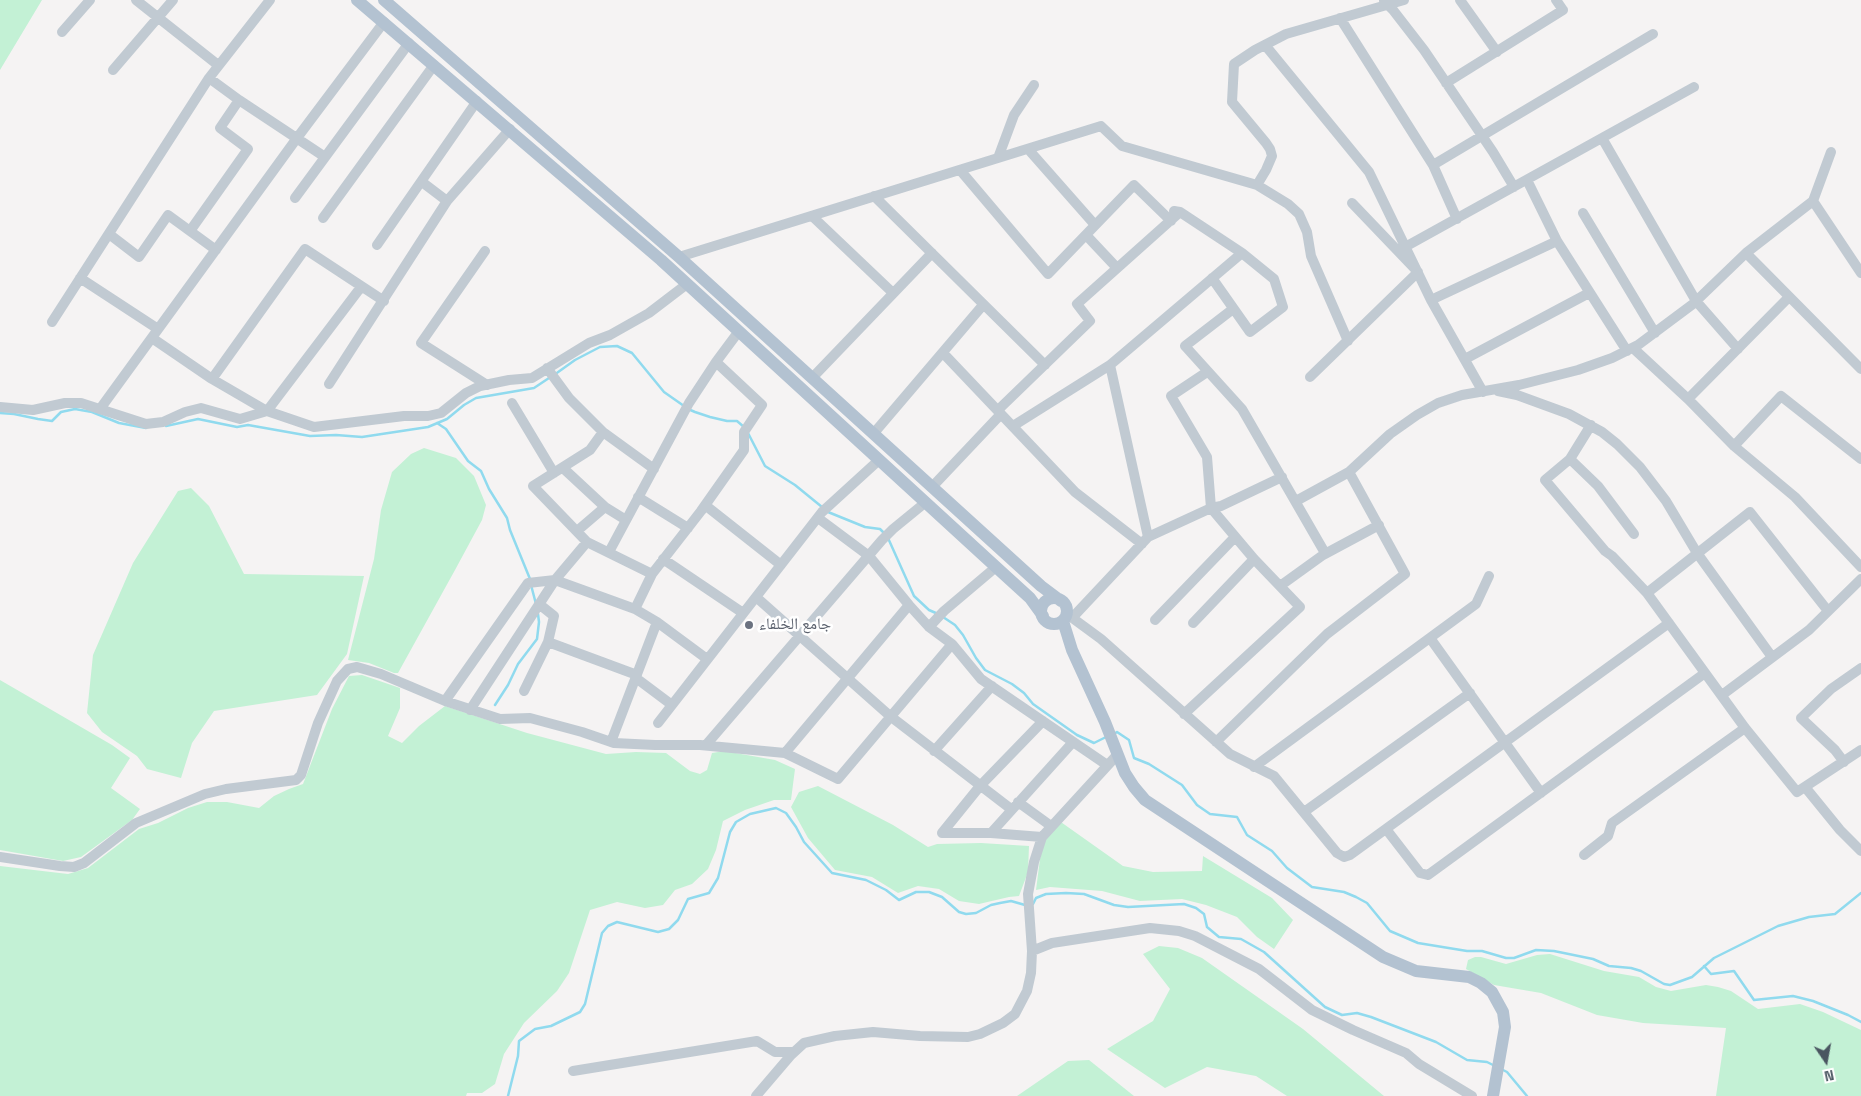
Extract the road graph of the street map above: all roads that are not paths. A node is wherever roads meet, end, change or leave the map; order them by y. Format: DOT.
graph roads {
  1 [pos="90,0"];
  2 [pos="136,0"];
  3 [pos="173,0"];
  4 [pos="270,0"];
  5 [pos="357,0"];
  6 [pos="384,0"];
  7 [pos="1404,0"];
  8 [pos="1460,0"];
  9 [pos="1556,0"];
  10 [pos="1385,2"];
  11 [pos="157,17"];
  12 [pos="1340,18"];
  13 [pos="384,22"];
  14 [pos="62,32"];
  15 [pos="1654,34"];
  16 [pos="409,43"];
  17 [pos="1265,45"];
  18 [pos="1497,52"];
  19 [pos="218,65"];
  20 [pos="434,65"];
  21 [pos="113,70"];
  22 [pos="209,78"];
  23 [pos="1446,83"];
  24 [pos="1034,85"];
  25 [pos="1694,87"];
  26 [pos="496,96"];
  27 [pos="239,100"];
  28 [pos="481,105"];
  29 [pos="514,114"];
  30 [pos="507,127"];
  31 [pos="1482,136"];
  32 [pos="297,138"];
  33 [pos="1602,138"];
  34 [pos="1028,149"];
  35 [pos="1831,152"];
  36 [pos="325,157"];
  37 [pos="998,158"];
  38 [pos="1433,165"];
  39 [pos="960,170"];
  40 [pos="1527,180"];
  41 [pos="422,182"];
  42 [pos="1257,185"];
  43 [pos="1514,187"];
  44 [pos="874,196"];
  45 [pos="295,198"];
  46 [pos="1813,201"];
  47 [pos="447,202"];
  48 [pos="1352,203"];
  49 [pos="1158,208"];
  50 [pos="1180,212"];
  51 [pos="1583,213"];
  52 [pos="812,216"];
  53 [pos="323,218"];
  54 [pos="1456,219"];
  55 [pos="1171,221"];
  56 [pos="1096,225"];
  57 [pos="190,231"];
  58 [pos="109,234"];
  59 [pos="1086,235"];
  60 [pos="1557,241"];
  61 [pos="376,245"];
  62 [pos="1405,247"];
  63 [pos="216,250"];
  64 [pos="485,252"];
  65 [pos="1746,252"];
  66 [pos="932,253"];
  67 [pos="1242,253"];
  68 [pos="679,256"];
  69 [pos="1117,268"];
  70 [pos="1418,272"];
  71 [pos="1861,273"];
  72 [pos="80,278"];
  73 [pos="1212,278"];
  74 [pos="687,284"];
  75 [pos="361,287"];
  76 [pos="1589,293"];
  77 [pos="893,294"];
  78 [pos="1789,297"];
  79 [pos="1431,300"];
  80 [pos="384,301"];
  81 [pos="1696,301"];
  82 [pos="984,305"];
  83 [pos="1233,309"];
  84 [pos="52,322"];
  85 [pos="158,329"];
  86 [pos="739,331"];
  87 [pos="1655,333"];
  88 [pos="769,337"];
  89 [pos="152,338"];
  90 [pos="1348,341"];
  91 [pos="757,348"];
  92 [pos="1738,349"];
  93 [pos="783,350"];
  94 [pos="1630,350"];
  95 [pos="943,353"];
  96 [pos="1465,359"];
  97 [pos="716,362"];
  98 [pos="772,362"];
  99 [pos="1045,364"];
  100 [pos="1110,365"];
  101 [pos="548,369"];
  102 [pos="1861,369"];
  103 [pos="1207,372"];
  104 [pos="813,377"];
  105 [pos="212,378"];
  106 [pos="1310,378"];
  107 [pos="329,384"];
  108 [pos="487,385"];
  109 [pos="1487,391"];
  110 [pos="1688,399"];
  111 [pos="512,403"];
  112 [pos="0,407"];
  113 [pos="100,409"];
  114 [pos="267,411"];
  115 [pos="1000,412"];
  116 [pos="1591,425"];
  117 [pos="1013,426"];
  118 [pos="602,432"];
  119 [pos="874,433"];
  120 [pos="1734,446"];
  121 [pos="1570,459"];
  122 [pos="1861,459"];
  123 [pos="879,460"];
  124 [pos="654,469"];
  125 [pos="559,470"];
  126 [pos="1349,472"];
  127 [pos="1282,477"];
  128 [pos="932,487"];
  129 [pos="638,497"];
  130 [pos="1296,501"];
  131 [pos="926,502"];
  132 [pos="705,505"];
  133 [pos="605,507"];
  134 [pos="1211,508"];
  135 [pos="823,512"];
  136 [pos="626,520"];
  137 [pos="1379,525"];
  138 [pos="688,528"];
  139 [pos="577,531"];
  140 [pos="1634,534"];
  141 [pos="1235,537"];
  142 [pos="1145,541"];
  143 [pos="587,542"];
  144 [pos="609,552"];
  145 [pos="1326,553"];
  146 [pos="1697,553"];
  147 [pos="869,556"];
  148 [pos="663,559"];
  149 [pos="1254,559"];
  150 [pos="781,565"];
  151 [pos="996,567"];
  152 [pos="1861,567"];
  153 [pos="652,574"];
  154 [pos="1489,576"];
  155 [pos="1861,579"];
  156 [pos="555,580"];
  157 [pos="1280,586"];
  158 [pos="1647,593"];
  159 [pos="756,597"];
  160 [pos="1061,600"];
  161 [pos="539,604"];
  162 [pos="908,605"];
  163 [pos="635,610"];
  164 [pos="1828,611"];
  165 [pos="744,613"];
  166 [pos="1067,618"];
  167 [pos="1045,619"];
  168 [pos="1155,620"];
  169 [pos="657,622"];
  170 [pos="1193,623"];
  171 [pos="1669,623"];
  172 [pos="929,626"];
  173 [pos="800,636"];
  174 [pos="1430,638"];
  175 [pos="548,642"];
  176 [pos="952,644"];
  177 [pos="1072,650"];
  178 [pos="1772,658"];
  179 [pos="707,659"];
  180 [pos="1861,668"];
  181 [pos="1705,673"];
  182 [pos="636,676"];
  183 [pos="847,677"];
  184 [pos="992,686"];
  185 [pos="524,691"];
  186 [pos="1470,692"];
  187 [pos="1722,695"];
  188 [pos="445,701"];
  189 [pos="672,705"];
  190 [pos="470,710"];
  191 [pos="1184,714"];
  192 [pos="890,716"];
  193 [pos="1043,721"];
  194 [pos="658,723"];
  195 [pos="1745,728"];
  196 [pos="611,742"];
  197 [pos="1073,742"];
  198 [pos="1216,742"];
  199 [pos="1505,742"];
  200 [pos="706,745"];
  201 [pos="1116,750"];
  202 [pos="1861,750"];
  203 [pos="934,751"];
  204 [pos="785,753"];
  205 [pos="1844,762"];
  206 [pos="1107,765"];
  207 [pos="1254,767"];
  208 [pos="980,786"];
  209 [pos="1805,787"];
  210 [pos="1542,792"];
  211 [pos="1014,806"];
  212 [pos="1304,812"];
  213 [pos="1051,826"];
  214 [pos="1386,829"];
  215 [pos="990,833"];
  216 [pos="1042,837"];
  217 [pos="1861,852"];
  218 [pos="1584,855"];
  219 [pos="0,857"];
  220 [pos="1032,950"];
  221 [pos="794,1052"];
  222 [pos="573,1071"];
  223 [pos="756,1096"];
  224 [pos="1472,1096"];
  225 [pos="1493,1096"];
  1 -- 14 [label="street"];
  2 -- 11 [label="street"];
  3 -- 11 [label="street"];
  4 -- 19 [label="street"];
  5 -- 13 [label="main road"];
  6 -- 26 [label="main road"];
  7 -- 10 [label="street"];
  8 -- 18 [label="street"];
  9 -- 18 [label="street"];
  10 -- 12 [label="street"];
  10 -- 23 [label="street"];
  11 -- 19 [label="street"];
  11 -- 21 [label="street"];
  12 -- 17 [label="street"];
  12 -- 38 [label="street"];
  13 -- 16 [label="main road"];
  13 -- 32 [label="street"];
  15 -- 31 [label="street"];
  16 -- 20 [label="main road"];
  16 -- 36 [label="street"];
  17 -- 42 [label="street"];
  17 -- 62 [label="street"];
  18 -- 23 [label="street"];
  19 -- 22 [label="street"];
  20 -- 28 [label="main road"];
  20 -- 53 [label="street"];
  22 -- 27 [label="street"];
  22 -- 58 [label="street"];
  23 -- 31 [label="street"];
  24 -- 37 [label="street"];
  25 -- 33 [label="street"];
  26 -- 28 [label="main road"];
  26 -- 29 [label="main road"];
  27 -- 32 [label="street"];
  27 -- 57 [label="street"];
  28 -- 30 [label="main road"];
  28 -- 41 [label="street"];
  29 -- 30 [label="main road"];
  29 -- 68 [label="main road"];
  30 -- 47 [label="street"];
  30 -- 74 [label="main road"];
  31 -- 38 [label="street"];
  31 -- 43 [label="street"];
  32 -- 36 [label="street"];
  32 -- 63 [label="street"];
  33 -- 40 [label="street"];
  33 -- 81 [label="street"];
  34 -- 37 [label="street"];
  34 -- 42 [label="street"];
  34 -- 56 [label="street"];
  35 -- 46 [label="street"];
  36 -- 45 [label="street"];
  37 -- 39 [label="street"];
  38 -- 54 [label="street"];
  39 -- 44 [label="street"];
  39 -- 59 [label="street"];
  40 -- 43 [label="street"];
  40 -- 60 [label="street"];
  41 -- 47 [label="street"];
  41 -- 61 [label="street"];
  42 -- 90 [label="street"];
  43 -- 54 [label="street"];
  44 -- 52 [label="street"];
  44 -- 66 [label="street"];
  46 -- 65 [label="street"];
  46 -- 71 [label="street"];
  47 -- 80 [label="street"];
  48 -- 70 [label="street"];
  49 -- 50 [label="street"];
  49 -- 55 [label="street"];
  49 -- 56 [label="street"];
  50 -- 55 [label="street"];
  50 -- 67 [label="street"];
  51 -- 87 [label="street"];
  52 -- 68 [label="street"];
  52 -- 77 [label="street"];
  54 -- 62 [label="street"];
  55 -- 69 [label="street"];
  56 -- 59 [label="street"];
  57 -- 58 [label="street"];
  57 -- 63 [label="street"];
  58 -- 72 [label="street"];
  59 -- 69 [label="street"];
  60 -- 76 [label="street"];
  60 -- 79 [label="street"];
  62 -- 70 [label="street"];
  63 -- 85 [label="street"];
  64 -- 108 [label="street"];
  65 -- 78 [label="street"];
  65 -- 81 [label="street"];
  66 -- 77 [label="street"];
  66 -- 82 [label="street"];
  67 -- 73 [label="street"];
  67 -- 83 [label="street"];
  68 -- 88 [label="main road"];
  69 -- 99 [label="street"];
  70 -- 79 [label="street"];
  70 -- 90 [label="street"];
  72 -- 84 [label="street"];
  72 -- 85 [label="street"];
  73 -- 83 [label="street"];
  73 -- 100 [label="street"];
  74 -- 86 [label="main road"];
  74 -- 101 [label="street"];
  75 -- 80 [label="street"];
  75 -- 105 [label="street"];
  75 -- 114 [label="street"];
  76 -- 94 [label="street"];
  76 -- 96 [label="street"];
  77 -- 104 [label="street"];
  78 -- 92 [label="street"];
  78 -- 102 [label="street"];
  79 -- 96 [label="street"];
  80 -- 107 [label="street"];
  81 -- 87 [label="street"];
  81 -- 92 [label="street"];
  82 -- 95 [label="street"];
  82 -- 99 [label="street"];
  83 -- 103 [label="street"];
  85 -- 89 [label="street"];
  86 -- 91 [label="main road"];
  86 -- 97 [label="street"];
  87 -- 94 [label="street"];
  88 -- 91 [label="main road"];
  88 -- 93 [label="main road"];
  89 -- 105 [label="street"];
  89 -- 113 [label="street"];
  90 -- 106 [label="street"];
  91 -- 98 [label="main road"];
  92 -- 110 [label="street"];
  93 -- 98 [label="main road"];
  93 -- 104 [label="main road"];
  94 -- 109 [label="street"];
  94 -- 110 [label="street"];
  95 -- 115 [label="street"];
  95 -- 119 [label="street"];
  96 -- 109 [label="street"];
  97 -- 124 [label="street"];
  97 -- 132 [label="street"];
  98 -- 123 [label="main road"];
  99 -- 115 [label="street"];
  100 -- 117 [label="street"];
  100 -- 142 [label="street"];
  101 -- 108 [label="street"];
  101 -- 118 [label="street"];
  103 -- 127 [label="street"];
  103 -- 134 [label="street"];
  104 -- 119 [label="main road"];
  105 -- 114 [label="street"];
  108 -- 114 [label="street"];
  109 -- 116 [label="street"];
  109 -- 126 [label="street"];
  110 -- 120 [label="street"];
  111 -- 125 [label="street"];
  112 -- 113 [label="street"];
  113 -- 114 [label="street"];
  115 -- 117 [label="street"];
  115 -- 128 [label="street"];
  116 -- 121 [label="street"];
  116 -- 146 [label="street"];
  117 -- 142 [label="street"];
  118 -- 124 [label="street"];
  118 -- 125 [label="street"];
  119 -- 128 [label="main road"];
  120 -- 122 [label="street"];
  120 -- 152 [label="street"];
  121 -- 140 [label="street"];
  121 -- 158 [label="street"];
  123 -- 131 [label="main road"];
  123 -- 135 [label="street"];
  124 -- 129 [label="street"];
  125 -- 133 [label="street"];
  125 -- 139 [label="street"];
  126 -- 130 [label="street"];
  126 -- 137 [label="street"];
  127 -- 130 [label="street"];
  127 -- 134 [label="street"];
  128 -- 160 [label="main road"];
  129 -- 136 [label="street"];
  129 -- 138 [label="street"];
  130 -- 145 [label="street"];
  131 -- 147 [label="street"];
  131 -- 151 [label="main road"];
  132 -- 138 [label="street"];
  132 -- 150 [label="street"];
  133 -- 136 [label="street"];
  133 -- 139 [label="street"];
  134 -- 141 [label="street"];
  134 -- 142 [label="street"];
  135 -- 147 [label="street"];
  135 -- 150 [label="street"];
  136 -- 144 [label="street"];
  137 -- 145 [label="street"];
  137 -- 198 [label="street"];
  138 -- 148 [label="street"];
  139 -- 143 [label="street"];
  141 -- 149 [label="street"];
  141 -- 168 [label="street"];
  142 -- 166 [label="street"];
  143 -- 144 [label="street"];
  143 -- 156 [label="street"];
  144 -- 153 [label="street"];
  145 -- 157 [label="street"];
  146 -- 158 [label="street"];
  146 -- 164 [label="street"];
  146 -- 178 [label="street"];
  147 -- 162 [label="street"];
  147 -- 173 [label="street"];
  148 -- 153 [label="street"];
  148 -- 165 [label="street"];
  149 -- 157 [label="street"];
  149 -- 170 [label="street"];
  150 -- 159 [label="street"];
  151 -- 167 [label="main road"];
  151 -- 172 [label="street"];
  153 -- 163 [label="street"];
  154 -- 174 [label="street"];
  155 -- 164 [label="street"];
  156 -- 161 [label="street"];
  156 -- 163 [label="street"];
  156 -- 188 [label="street"];
  157 -- 191 [label="street"];
  158 -- 171 [label="street"];
  159 -- 165 [label="street"];
  159 -- 173 [label="street"];
  160 -- 166 [label="main road"];
  160 -- 167 [label="main road"];
  161 -- 175 [label="street"];
  161 -- 190 [label="street"];
  162 -- 172 [label="street"];
  162 -- 183 [label="street"];
  163 -- 169 [label="street"];
  164 -- 178 [label="street"];
  165 -- 179 [label="street"];
  166 -- 167 [label="main road"];
  166 -- 177 [label="main road"];
  166 -- 191 [label="street"];
  167 -- 177 [label="main road"];
  169 -- 179 [label="street"];
  169 -- 182 [label="street"];
  171 -- 181 [label="street"];
  171 -- 199 [label="street"];
  172 -- 176 [label="street"];
  173 -- 183 [label="street"];
  173 -- 200 [label="street"];
  174 -- 186 [label="street"];
  174 -- 207 [label="street"];
  175 -- 182 [label="street"];
  175 -- 185 [label="street"];
  176 -- 184 [label="street"];
  176 -- 192 [label="street"];
  177 -- 201 [label="main road"];
  178 -- 187 [label="street"];
  179 -- 189 [label="street"];
  180 -- 205 [label="street"];
  181 -- 187 [label="street"];
  181 -- 210 [label="street"];
  182 -- 189 [label="street"];
  182 -- 196 [label="street"];
  183 -- 192 [label="street"];
  183 -- 204 [label="street"];
  184 -- 193 [label="street"];
  184 -- 203 [label="street"];
  186 -- 199 [label="street"];
  186 -- 212 [label="street"];
  187 -- 195 [label="street"];
  188 -- 190 [label="street"];
  188 -- 219 [label="street"];
  189 -- 194 [label="street"];
  190 -- 196 [label="street"];
  191 -- 198 [label="street"];
  192 -- 203 [label="street"];
  192 -- 204 [label="street"];
  193 -- 197 [label="street"];
  193 -- 208 [label="street"];
  195 -- 209 [label="street"];
  195 -- 218 [label="street"];
  196 -- 200 [label="street"];
  197 -- 206 [label="street"];
  197 -- 211 [label="street"];
  198 -- 207 [label="street"];
  199 -- 210 [label="street"];
  199 -- 214 [label="street"];
  200 -- 204 [label="street"];
  201 -- 206 [label="street"];
  201 -- 225 [label="main road"];
  202 -- 205 [label="street"];
  203 -- 208 [label="street"];
  205 -- 209 [label="street"];
  206 -- 213 [label="street"];
  207 -- 212 [label="street"];
  208 -- 211 [label="street"];
  208 -- 215 [label="street"];
  209 -- 217 [label="street"];
  210 -- 214 [label="street"];
  211 -- 213 [label="street"];
  211 -- 215 [label="street"];
  212 -- 214 [label="street"];
  213 -- 216 [label="street"];
  215 -- 216 [label="street"];
  216 -- 220 [label="street"];
  220 -- 221 [label="street"];
  220 -- 224 [label="street"];
  221 -- 222 [label="street"];
  221 -- 223 [label="street"];
}
